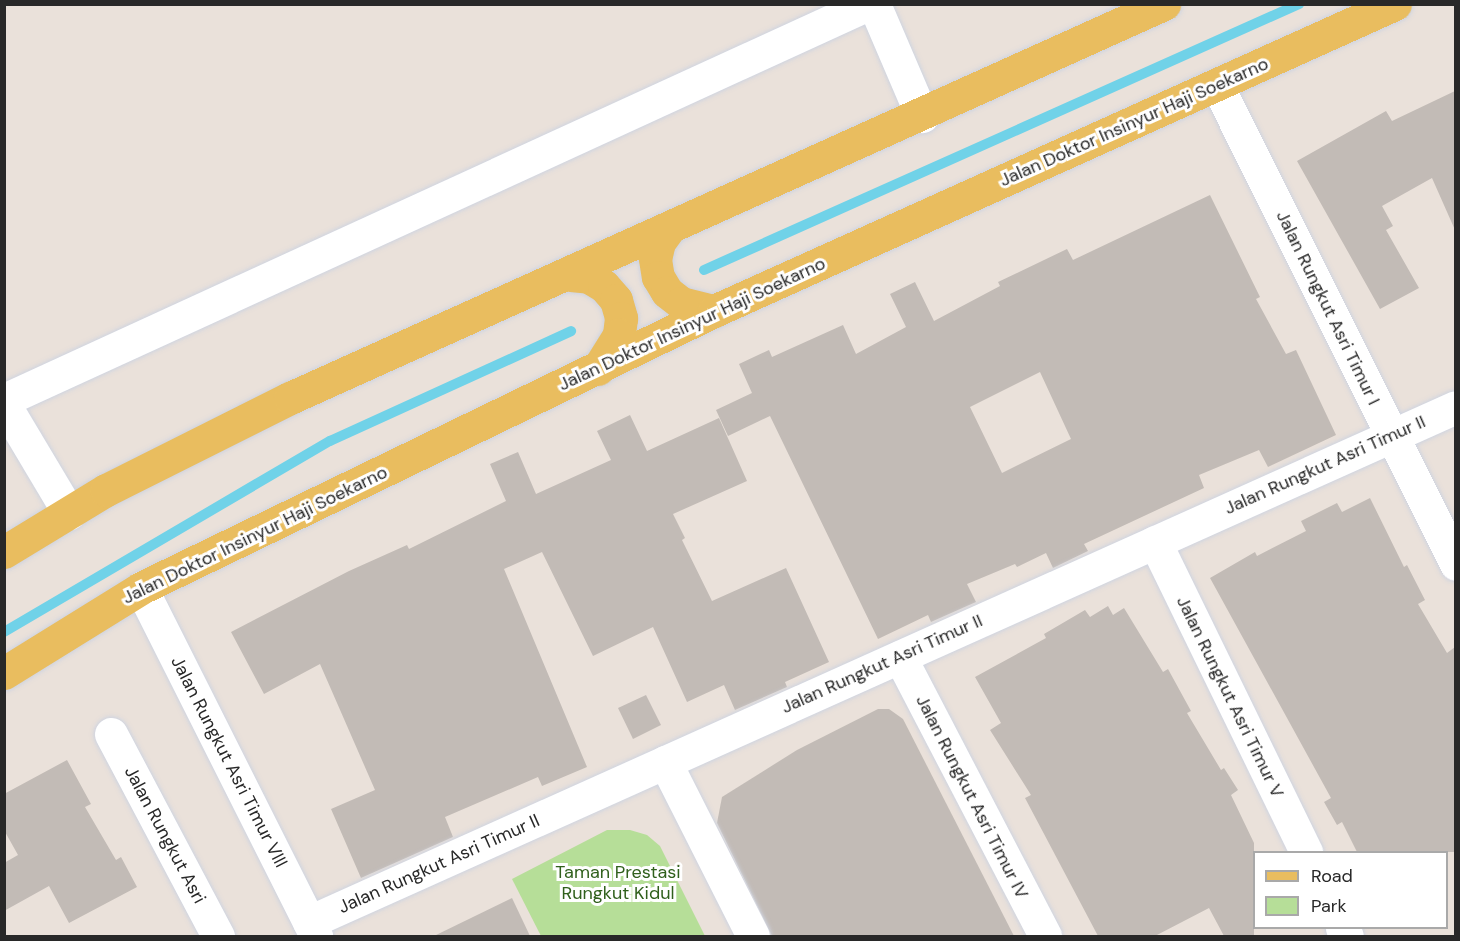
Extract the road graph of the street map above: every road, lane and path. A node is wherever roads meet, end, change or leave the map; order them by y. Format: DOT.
graph roads {
  1 [pos="868,4"];
  2 [pos="874,4"];
  3 [pos="1164,4"];
  4 [pos="1395,4"];
  5 [pos="1217,85"];
  6 [pos="922,116"];
  7 [pos="670,227"];
  8 [pos="571,275"];
  9 [pos="714,311"];
  10 [pos="598,369"];
  11 [pos="4,402"];
  12 [pos="1455,407"];
  13 [pos="1392,435"];
  14 [pos="69,513"];
  15 [pos="1155,542"];
  16 [pos="4,552"];
  17 [pos="1455,564"];
  18 [pos="141,588"];
  19 [pos="900,657"];
  20 [pos="4,673"];
  21 [pos="111,734"];
  22 [pos="665,762"];
  23 [pos="1306,851"];
  24 [pos="313,929"];
  25 [pos="218,936"];
  26 [pos="753,936"];
  27 [pos="1045,936"];
  1 -- 11 [label="street"];
  2 -- 6 [label="street"];
  3 -- 6 [label="main road"];
  4 -- 5 [label="main road, Jalan Doktor Insinyur Haji Soekarno"];
  5 -- 9 [label="main road, Jalan Doktor Insinyur Haji Soekarno"];
  5 -- 13 [label="street, Jalan Rungkut Asri Timur I"];
  6 -- 7 [label="main road"];
  7 -- 8 [label="main road"];
  7 -- 9 [label="main road"];
  8 -- 10 [label="main road"];
  8 -- 14 [label="main road"];
  9 -- 10 [label="main road, Jalan Doktor Insinyur Haji Soekarno"];
  10 -- 18 [label="main road, Jalan Doktor Insinyur Haji Soekarno"];
  11 -- 14 [label="street"];
  12 -- 13 [label="street, Jalan Rungkut Asri Timur II"];
  13 -- 15 [label="street, Jalan Rungkut Asri Timur II"];
  13 -- 17 [label="street, Jalan Rungkut Asri Timur I"];
  14 -- 16 [label="main road"];
  15 -- 19 [label="street, Jalan Rungkut Asri Timur II"];
  15 -- 23 [label="street, Jalan Rungkut Asri Timur V"];
  18 -- 20 [label="main road, Jalan Doktor Insinyur Haji Soekarno"];
  18 -- 24 [label="street, Jalan Rungkut Asri Timur VIII"];
  19 -- 22 [label="street, Jalan Rungkut Asri Timur II"];
  19 -- 27 [label="street, Jalan Rungkut Asri Timur IV"];
  21 -- 25 [label="street, Jalan Rungkut Asri"];
  22 -- 24 [label="street, Jalan Rungkut Asri Timur II"];
  22 -- 26 [label="street"];
}
